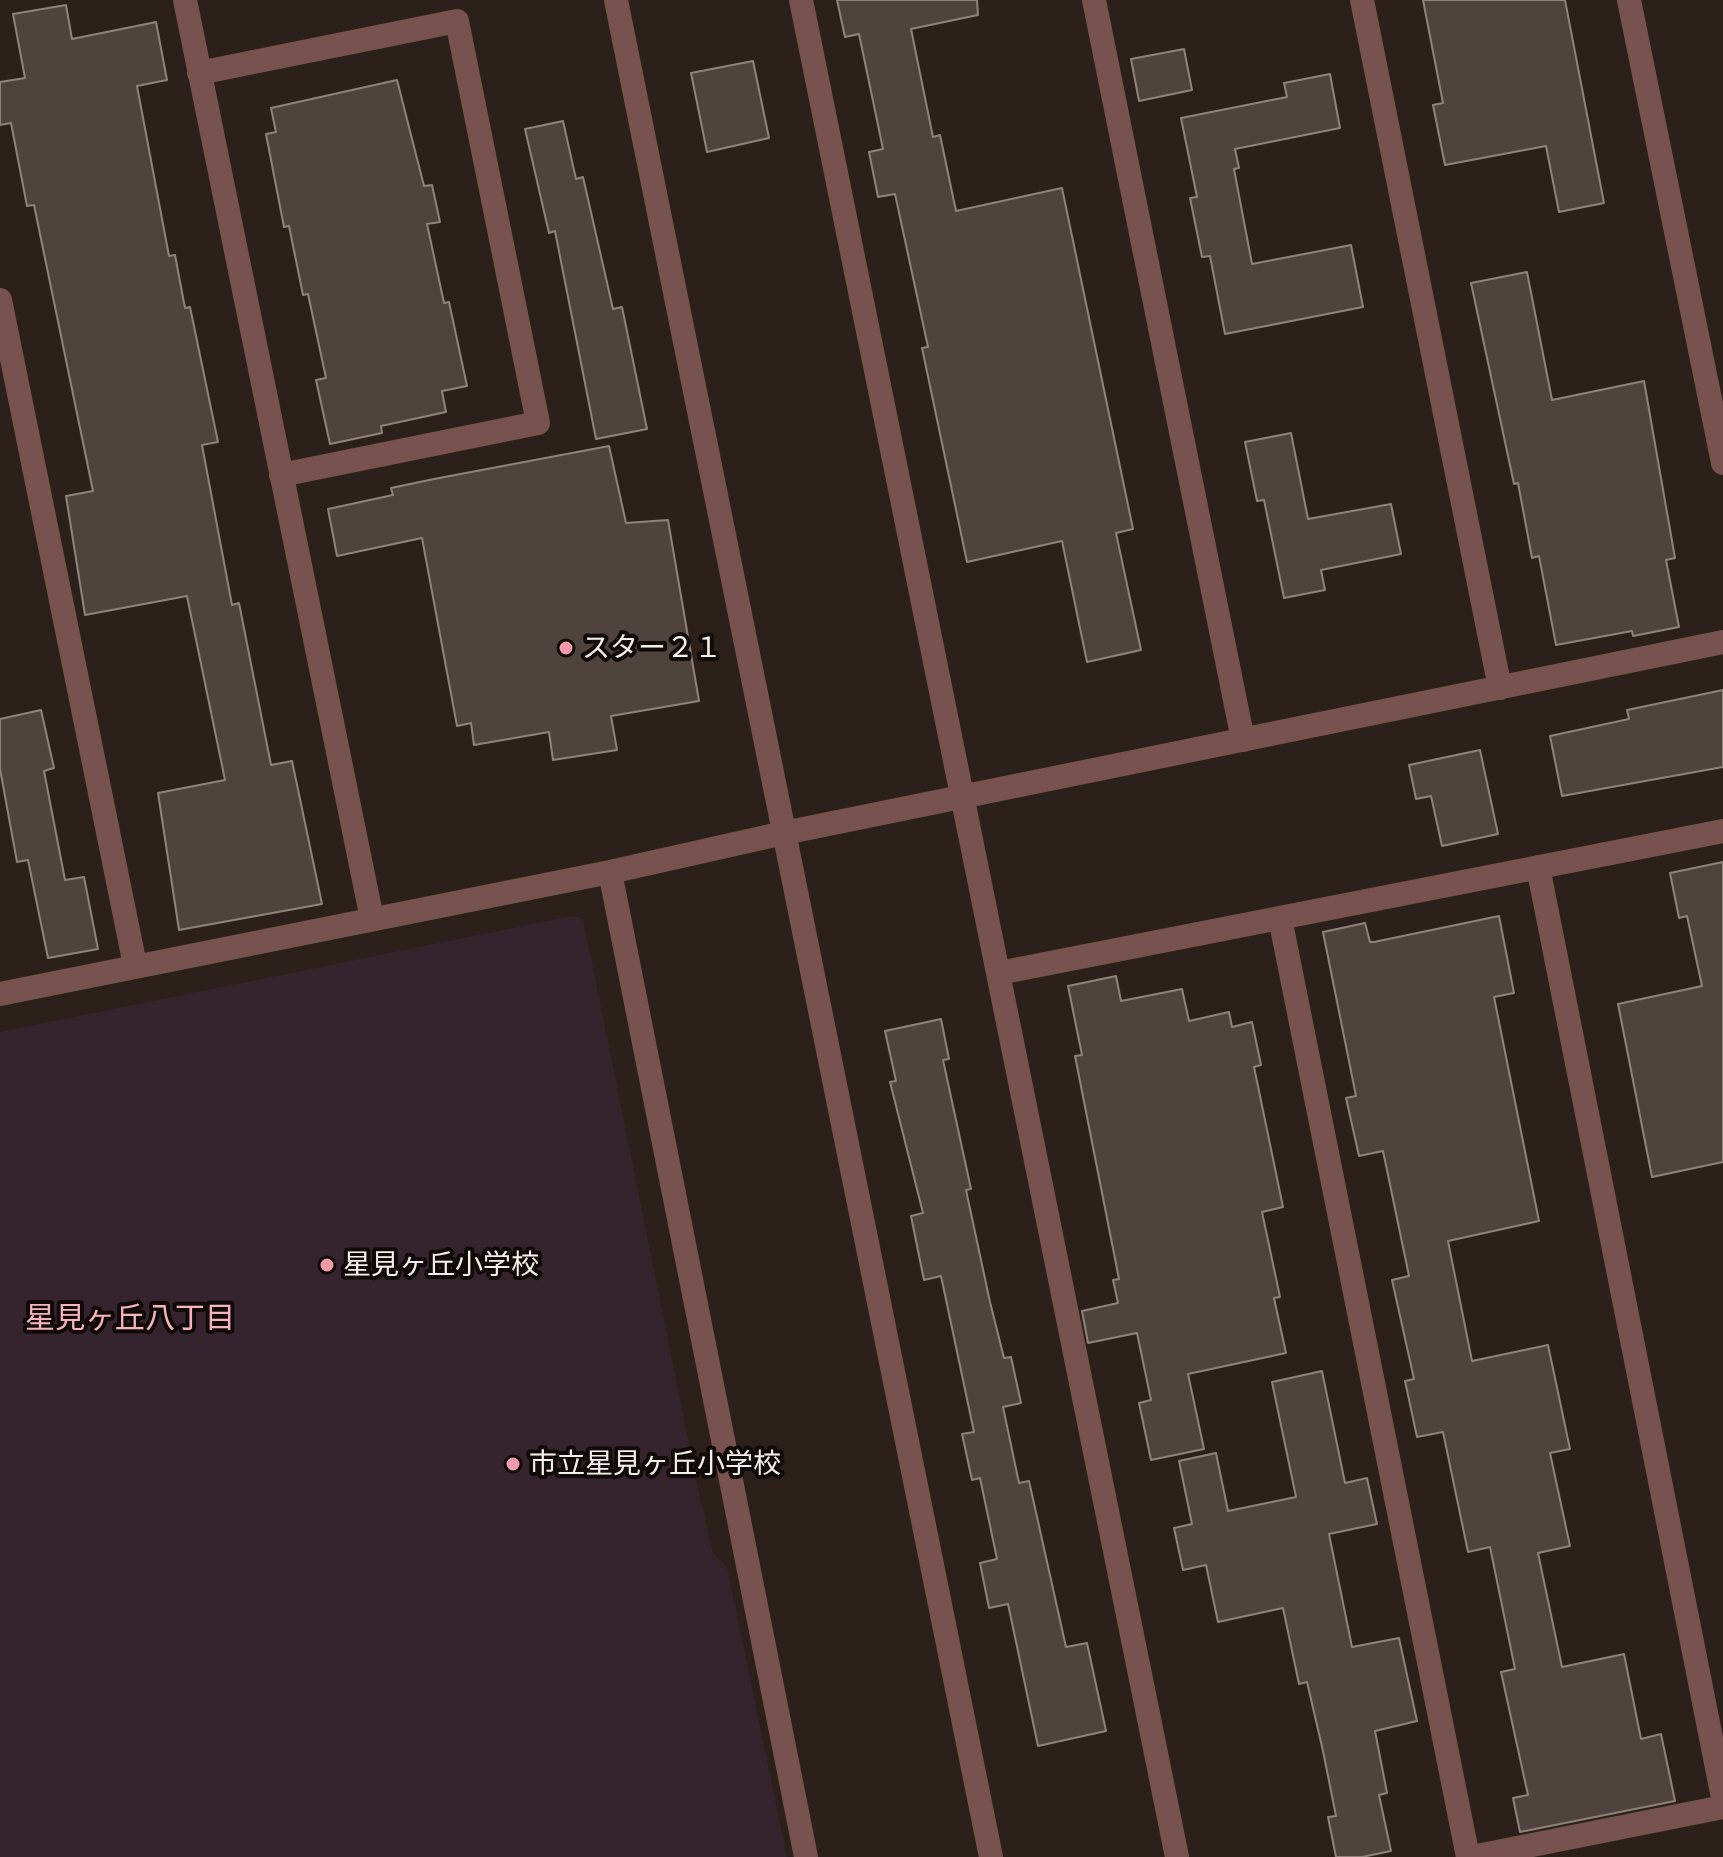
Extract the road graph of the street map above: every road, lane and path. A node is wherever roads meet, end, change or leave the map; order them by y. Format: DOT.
graph roads {
  1 [pos="185,0"];
  2 [pos="616,0"];
  3 [pos="801,0"];
  4 [pos="1094,0"];
  5 [pos="1362,0"];
  6 [pos="1629,0"];
  7 [pos="199,73"];
  8 [pos="0,300"];
  9 [pos="1723,463"];
  10 [pos="281,475"];
  11 [pos="1723,642"];
  12 [pos="1500,688"];
  13 [pos="1243,740"];
  14 [pos="963,796"];
  15 [pos="1723,831"];
  16 [pos="784,833"];
  17 [pos="1538,867"];
  18 [pos="610,872"];
  19 [pos="1280,918"];
  20 [pos="372,919"];
  21 [pos="135,965"];
  22 [pos="999,973"];
  23 [pos="0,994"];
  24 [pos="1723,1798"];
  25 [pos="1723,1807"];
  26 [pos="806,1857"];
  27 [pos="991,1857"];
  28 [pos="1177,1857"];
  29 [pos="1470,1857"];
  1 -- 7 [label="street"];
  2 -- 16 [label="street"];
  3 -- 14 [label="street"];
  4 -- 13 [label="street"];
  5 -- 12 [label="street"];
  6 -- 9 [label="street"];
  7 -- 10 [label="street"];
  7 -- 10 [label="street"];
  8 -- 21 [label="street"];
  10 -- 20 [label="street"];
  11 -- 12 [label="street"];
  12 -- 13 [label="street"];
  13 -- 14 [label="street"];
  14 -- 16 [label="street"];
  14 -- 22 [label="street"];
  15 -- 17 [label="street"];
  16 -- 18 [label="street"];
  16 -- 27 [label="street"];
  17 -- 19 [label="street"];
  17 -- 24 [label="street"];
  18 -- 20 [label="street"];
  18 -- 26 [label="street"];
  19 -- 22 [label="street"];
  19 -- 29 [label="street"];
  20 -- 21 [label="street"];
  21 -- 23 [label="street"];
  22 -- 28 [label="street"];
  25 -- 29 [label="street"];
}
